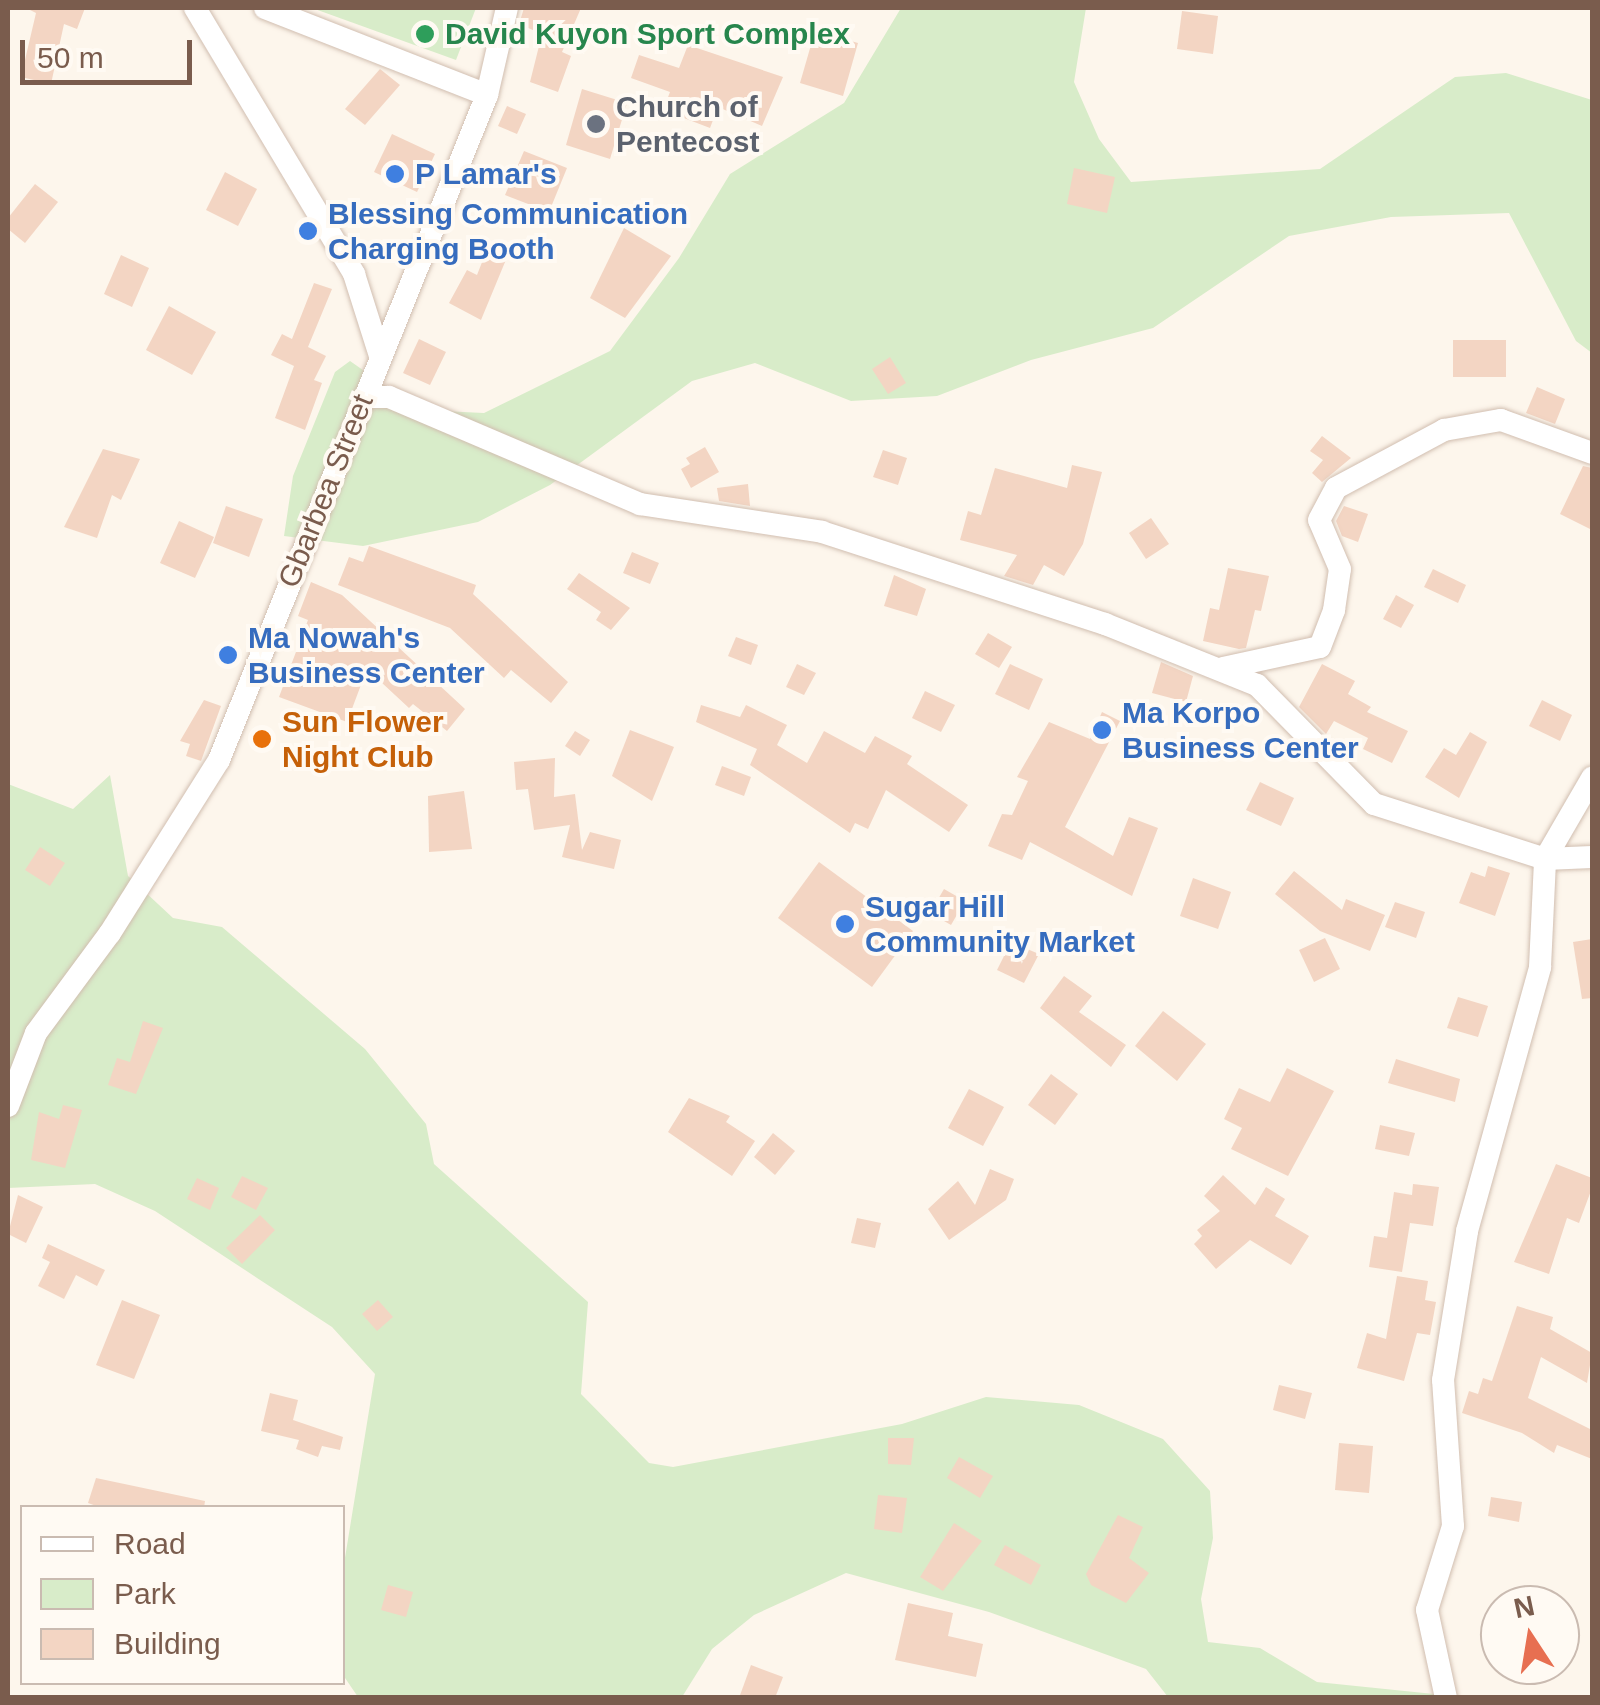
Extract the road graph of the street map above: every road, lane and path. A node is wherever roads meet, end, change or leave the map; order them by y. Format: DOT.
graph roads {
  1 [pos="195,8"];
  2 [pos="264,8"];
  3 [pos="506,8"];
  4 [pos="487,94"];
  5 [pos="380,356"];
  6 [pos="364,398"];
  7 [pos="1592,454"];
  8 [pos="1223,668"];
  9 [pos="1592,778"];
  10 [pos="1592,857"];
  11 [pos="1545,859"];
  12 [pos="8,1106"];
  13 [pos="1446,1698"];
  1 -- 5 [label="street"];
  2 -- 4 [label="street"];
  3 -- 4 [label="street, Gbarbea Street"];
  4 -- 5 [label="street, Gbarbea Street"];
  5 -- 6 [label="street, Gbarbea Street"];
  6 -- 8 [label="street"];
  6 -- 12 [label="street, Gbarbea Street"];
  7 -- 8 [label="street"];
  8 -- 11 [label="street"];
  9 -- 11 [label="street"];
  10 -- 11 [label="street"];
  11 -- 13 [label="street"];
}
